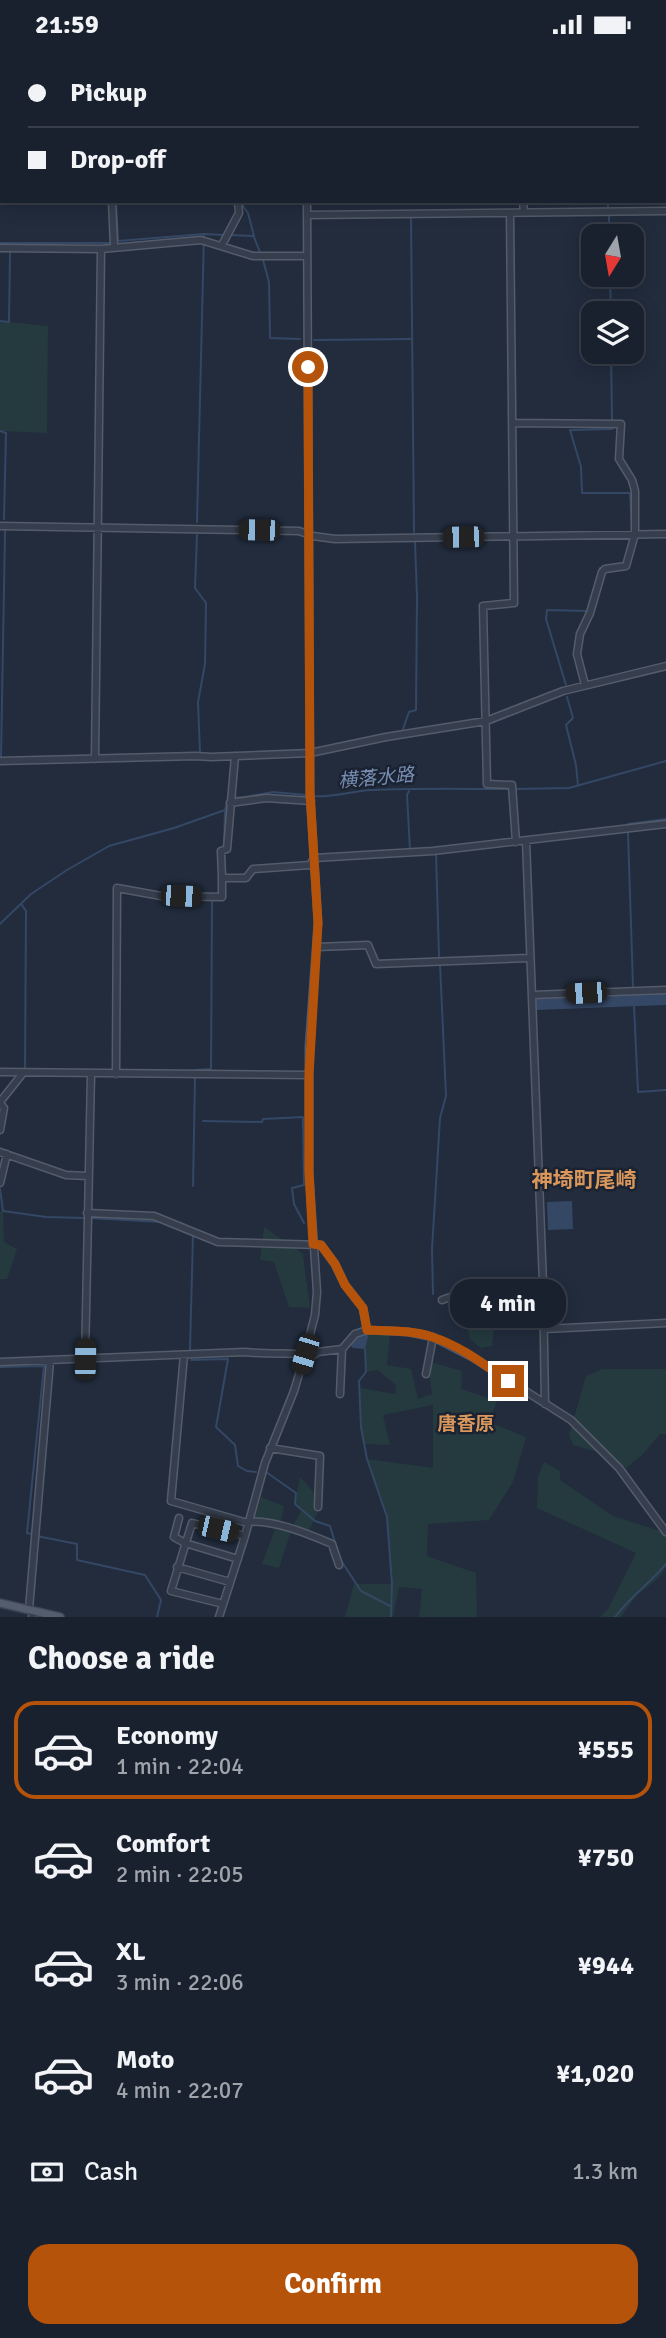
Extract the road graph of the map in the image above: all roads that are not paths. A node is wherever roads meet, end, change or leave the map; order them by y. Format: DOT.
graph roads {
  1 [pos="112,203"];
  2 [pos="238,203"];
  3 [pos="307,203"];
  4 [pos="523,203"];
  5 [pos="666,211"];
  6 [pos="524,212"];
  7 [pos="510,213"];
  8 [pos="307,215"];
  9 [pos="222,245"];
  10 [pos="114,246"];
  11 [pos="0,248"];
  12 [pos="101,249"];
  13 [pos="307,256"];
  14 [pos="512,423"];
  15 [pos="0,527"];
  16 [pos="99,528"];
  17 [pos="309,534"];
  18 [pos="635,534"];
  19 [pos="666,534"];
  20 [pos="514,536"];
  21 [pos="666,666"];
  22 [pos="585,685"];
  23 [pos="486,722"];
  24 [pos="310,753"];
  25 [pos="235,756"];
  26 [pos="95,759"];
  27 [pos="0,761"];
  28 [pos="310,797"];
  29 [pos="231,799"];
  30 [pos="666,824"];
  31 [pos="526,841"];
  32 [pos="516,842"];
  33 [pos="314,858"];
  34 [pos="222,878"];
  35 [pos="317,947"];
  36 [pos="530,958"];
  37 [pos="666,990"];
  38 [pos="532,995"];
  39 [pos="0,1072"];
  40 [pos="26,1073"];
  41 [pos="91,1074"];
  42 [pos="116,1074"];
  43 [pos="309,1075"];
  44 [pos="0,1103"];
  45 [pos="0,1130"];
  46 [pos="3,1153"];
  47 [pos="88,1176"];
  48 [pos="0,1183"];
  49 [pos="87,1213"];
  50 [pos="313,1244"];
  51 [pos="543,1284"];
  52 [pos="442,1300"];
  53 [pos="666,1322"];
  54 [pos="545,1329"];
  55 [pos="367,1330"];
  56 [pos="433,1337"];
  57 [pos="342,1349"];
  58 [pos="305,1354"];
  59 [pos="184,1355"];
  60 [pos="85,1359"];
  61 [pos="50,1361"];
  62 [pos="0,1362"];
  63 [pos="426,1374"];
  64 [pos="340,1394"];
  65 [pos="545,1404"];
  66 [pos="270,1448"];
  67 [pos="318,1507"];
  68 [pos="179,1518"];
  69 [pos="249,1521"];
  70 [pos="666,1532"];
  71 [pos="245,1536"];
  72 [pos="185,1543"];
  73 [pos="238,1559"];
  74 [pos="339,1565"];
  75 [pos="177,1567"];
  76 [pos="230,1582"];
  77 [pos="0,1603"];
  78 [pos="223,1604"];
  79 [pos="30,1613"];
  80 [pos="60,1617"];
  81 [pos="219,1617"];
  1 -- 10 [label="street"];
  2 -- 9 [label="street"];
  3 -- 8 [label="street"];
  4 -- 6 [label="street"];
  5 -- 6 [label="street"];
  6 -- 7 [label="street"];
  7 -- 8 [label="street"];
  7 -- 14 [label="street"];
  8 -- 13 [label="street"];
  9 -- 10 [label="street"];
  9 -- 13 [label="street"];
  10 -- 12 [label="street"];
  11 -- 12 [label="street"];
  12 -- 16 [label="street"];
  13 -- 17 [label="street"];
  14 -- 18 [label="street"];
  14 -- 20 [label="street"];
  15 -- 16 [label="street"];
  16 -- 17 [label="street"];
  16 -- 26 [label="street"];
  17 -- 20 [label="street"];
  17 -- 24 [label="street"];
  18 -- 19 [label="street"];
  18 -- 20 [label="street"];
  18 -- 22 [label="street"];
  20 -- 23 [label="street"];
  21 -- 22 [label="street"];
  22 -- 23 [label="street"];
  23 -- 24 [label="street"];
  23 -- 32 [label="street"];
  24 -- 25 [label="street"];
  24 -- 28 [label="street"];
  25 -- 26 [label="street"];
  25 -- 29 [label="street"];
  26 -- 27 [label="street"];
  28 -- 29 [label="street"];
  28 -- 33 [label="street"];
  29 -- 34 [label="street"];
  30 -- 31 [label="street"];
  31 -- 32 [label="street"];
  31 -- 36 [label="street"];
  32 -- 33 [label="street"];
  33 -- 34 [label="street"];
  33 -- 35 [label="street"];
  34 -- 42 [label="street"];
  35 -- 36 [label="street"];
  35 -- 43 [label="street"];
  36 -- 38 [label="street"];
  37 -- 38 [label="street"];
  38 -- 51 [label="street"];
  39 -- 40 [label="street"];
  40 -- 41 [label="street"];
  40 -- 44 [label="street"];
  41 -- 42 [label="street"];
  41 -- 47 [label="street"];
  42 -- 43 [label="street"];
  43 -- 50 [label="street"];
  44 -- 45 [label="street"];
  46 -- 47 [label="street"];
  46 -- 48 [label="street"];
  47 -- 49 [label="street"];
  49 -- 50 [label="street"];
  49 -- 60 [label="street"];
  50 -- 55 [label="street"];
  50 -- 58 [label="street"];
  51 -- 52 [label="street"];
  51 -- 54 [label="street"];
  53 -- 54 [label="street"];
  54 -- 65 [label="street"];
  55 -- 56 [label="street"];
  55 -- 57 [label="street"];
  56 -- 63 [label="street"];
  56 -- 65 [label="street"];
  57 -- 58 [label="street"];
  57 -- 64 [label="street"];
  58 -- 59 [label="street"];
  58 -- 66 [label="street"];
  59 -- 60 [label="street"];
  59 -- 69 [label="street"];
  60 -- 61 [label="street"];
  61 -- 62 [label="street"];
  61 -- 79 [label="street"];
  65 -- 70 [label="street"];
  66 -- 67 [label="street"];
  66 -- 69 [label="street"];
  68 -- 72 [label="street"];
  69 -- 71 [label="street"];
  69 -- 74 [label="street"];
  71 -- 72 [label="street"];
  71 -- 73 [label="street"];
  72 -- 73 [label="street"];
  72 -- 75 [label="street"];
  73 -- 76 [label="street"];
  75 -- 76 [label="street"];
  75 -- 78 [label="street"];
  76 -- 78 [label="street"];
  77 -- 79 [label="main road"];
  78 -- 81 [label="street"];
  79 -- 80 [label="main road"];
}
